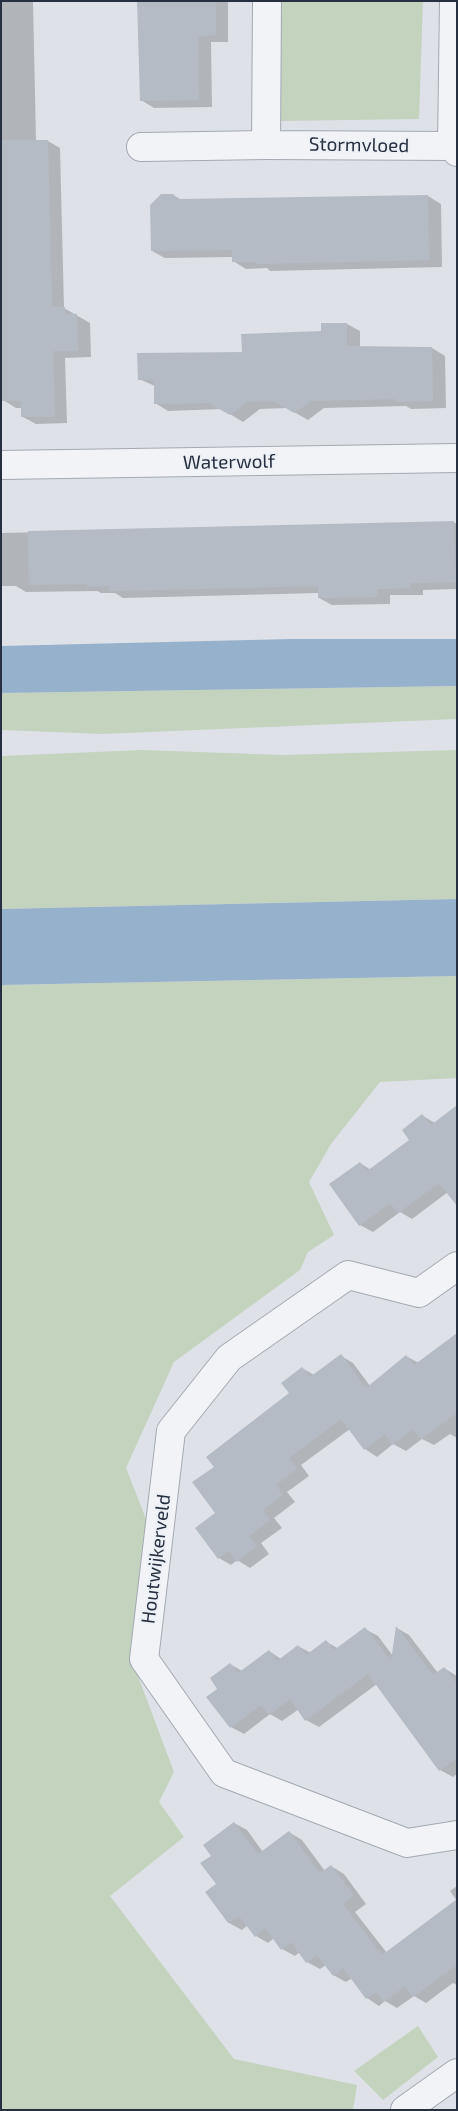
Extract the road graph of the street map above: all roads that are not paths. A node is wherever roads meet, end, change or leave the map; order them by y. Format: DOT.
graph roads {
  1 [pos="267,1"];
  2 [pos="454,1"];
  3 [pos="266,144"];
  4 [pos="141,146"];
  5 [pos="454,149"];
  6 [pos="457,458"];
  7 [pos="1,465"];
  8 [pos="457,1266"];
  9 [pos="457,1835"];
  10 [pos="457,2072"];
  11 [pos="405,2110"];
  1 -- 3 [label="street"];
  2 -- 5 [label="street"];
  3 -- 4 [label="street, Stormvloed"];
  3 -- 5 [label="street, Stormvloed"];
  6 -- 7 [label="street, Waterwolf"];
  8 -- 9 [label="street, Houtwijkerveld"];
  10 -- 11 [label="street"];
}
